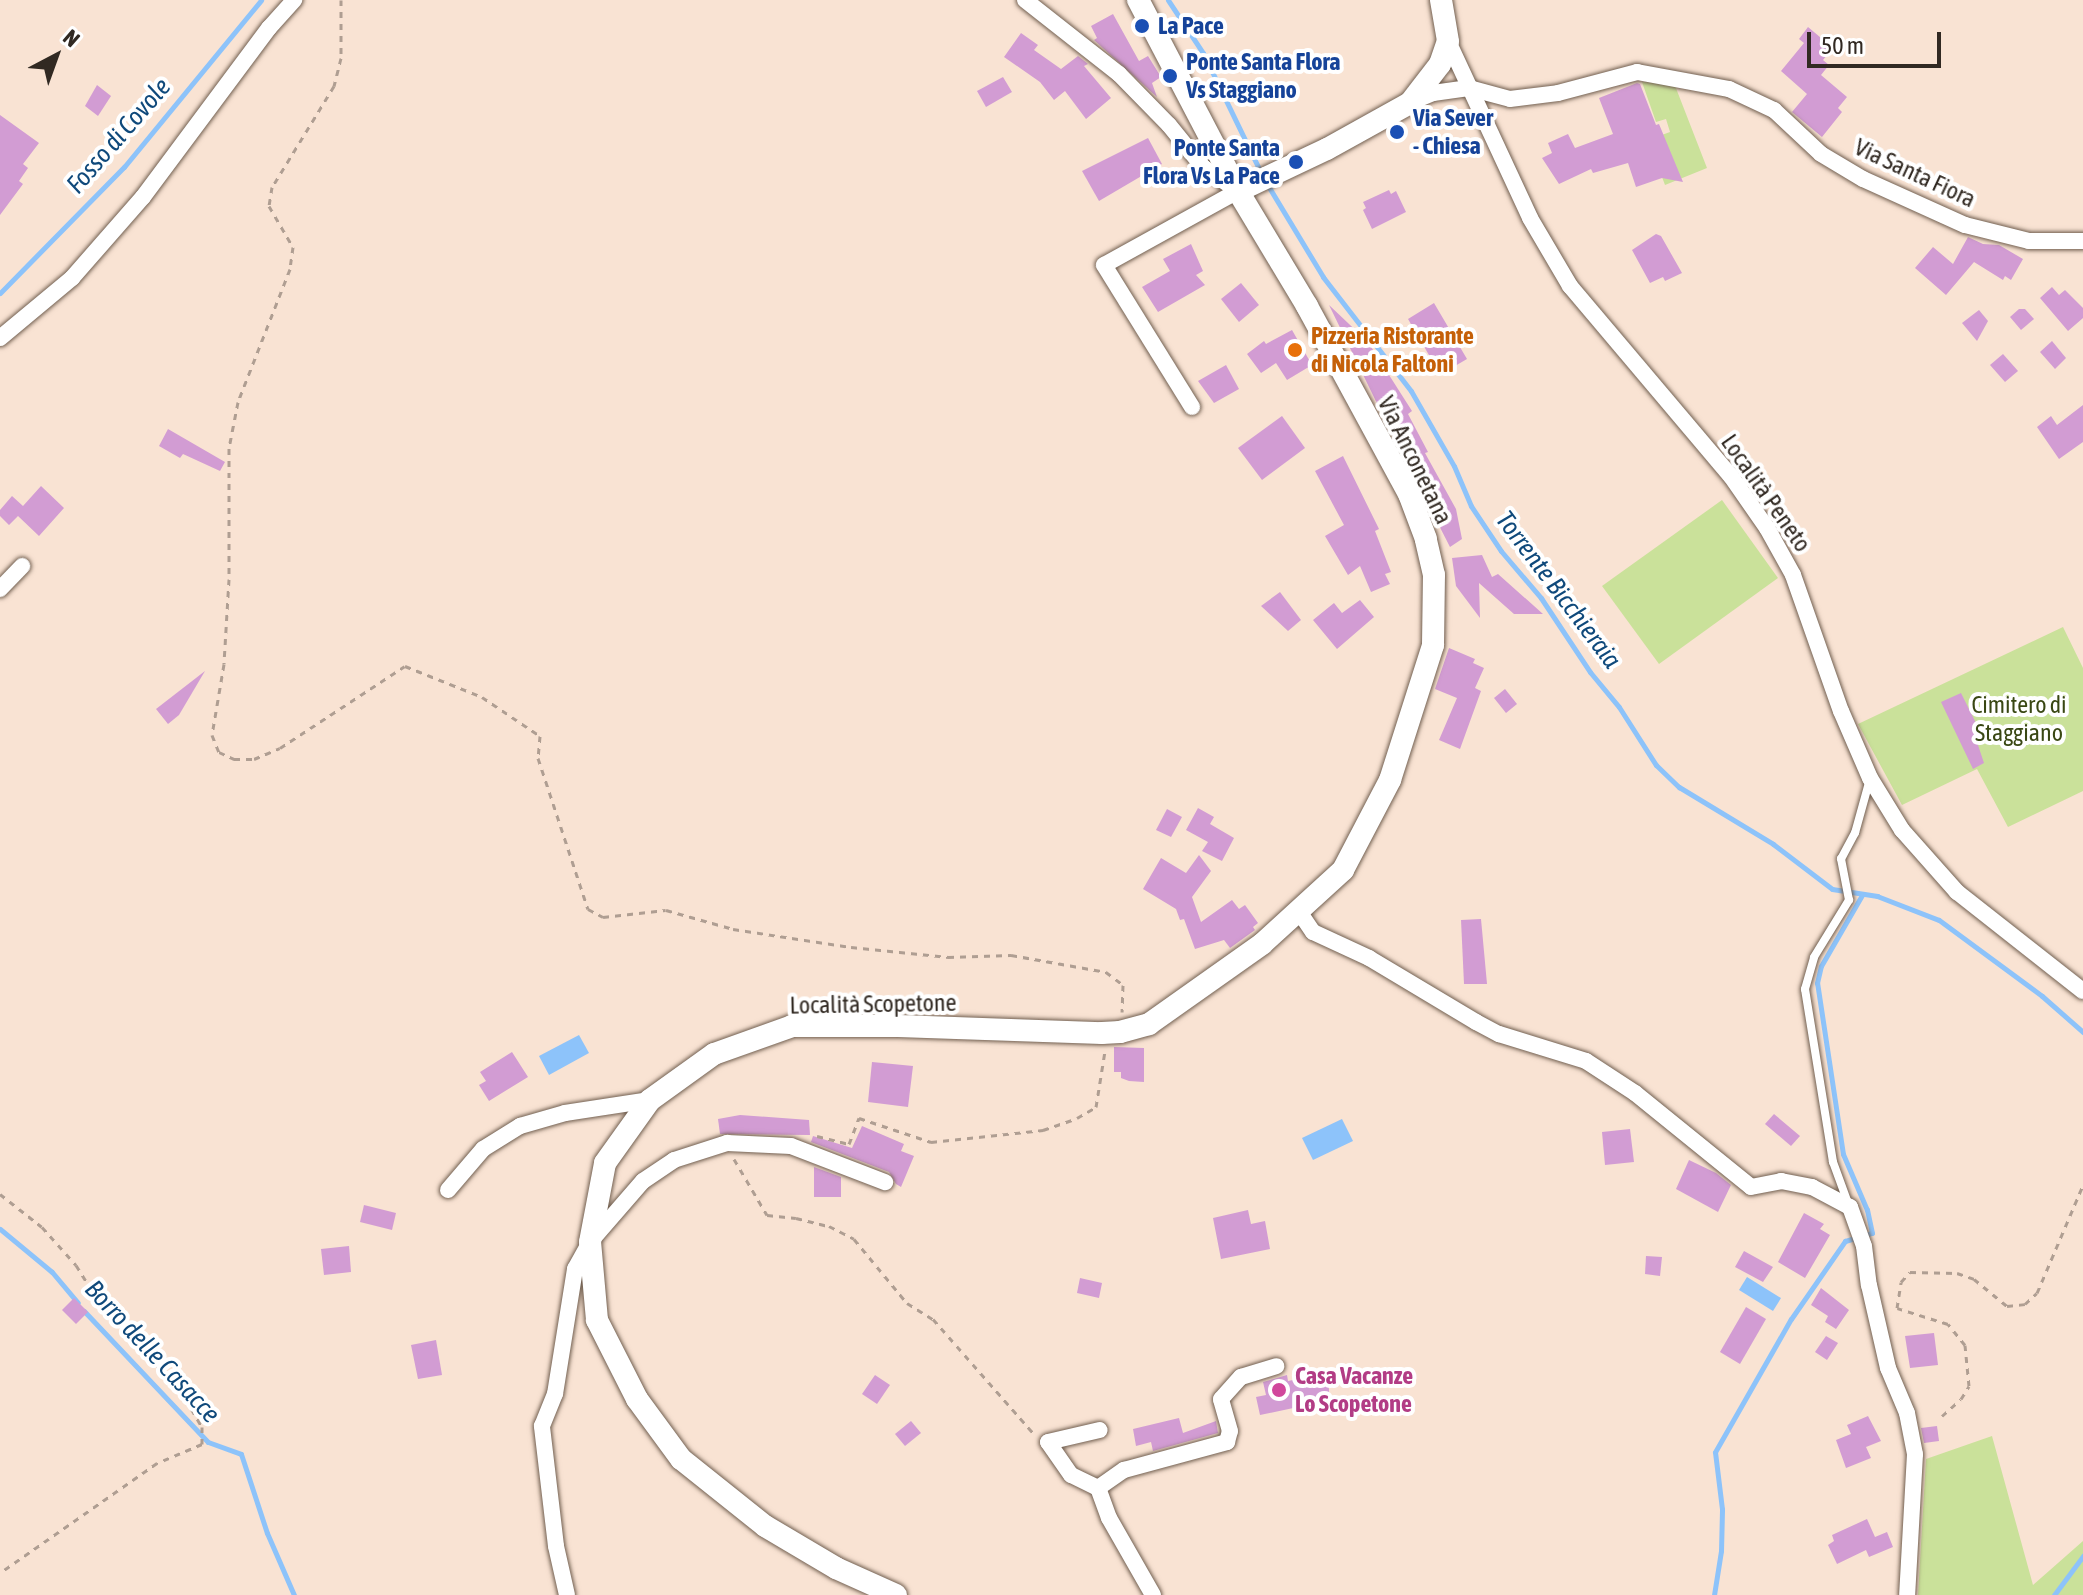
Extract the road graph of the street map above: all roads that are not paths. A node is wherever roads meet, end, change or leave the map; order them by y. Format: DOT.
graph roads {
  1 [pos="294,0"];
  2 [pos="1025,0"];
  3 [pos="1138,0"];
  4 [pos="1441,0"];
  5 [pos="1448,41"];
  6 [pos="1469,88"];
  7 [pos="1410,103"];
  8 [pos="1246,187"];
  9 [pos="2083,241"];
  10 [pos="0,338"];
  11 [pos="1192,407"];
  12 [pos="22,566"];
  13 [pos="0,589"];
  14 [pos="1870,778"];
  15 [pos="1300,913"];
  16 [pos="2083,991"];
  17 [pos="650,1100"];
  18 [pos="885,1182"];
  19 [pos="448,1190"];
  20 [pos="1850,1207"];
  21 [pos="590,1242"];
  22 [pos="1276,1366"];
  23 [pos="1100,1430"];
  24 [pos="1098,1488"];
  25 [pos="567,1595"];
  26 [pos="896,1595"];
  27 [pos="1153,1595"];
  28 [pos="1907,1595"];
  1 -- 10 [label="street"];
  2 -- 8 [label="street"];
  3 -- 8 [label="main road, Via Anconetana"];
  4 -- 5 [label="main road"];
  5 -- 6 [label="street, Località Peneto"];
  5 -- 7 [label="main road"];
  6 -- 7 [label="street"];
  6 -- 9 [label="street, Via Santa Fiora"];
  6 -- 14 [label="street, Località Peneto"];
  7 -- 8 [label="main road"];
  8 -- 11 [label="street"];
  8 -- 15 [label="main road, Via Anconetana"];
  12 -- 13 [label="street"];
  14 -- 16 [label="street, Località Peneto"];
  14 -- 20 [label="lane"];
  15 -- 17 [label="main road, Località Scopetone"];
  15 -- 20 [label="street"];
  17 -- 19 [label="street"];
  17 -- 21 [label="main road, Località Scopetone"];
  18 -- 21 [label="street"];
  20 -- 28 [label="street"];
  21 -- 25 [label="street"];
  21 -- 26 [label="main road, Località Scopetone"];
  22 -- 24 [label="street"];
  23 -- 24 [label="street"];
  24 -- 27 [label="street"];
}
